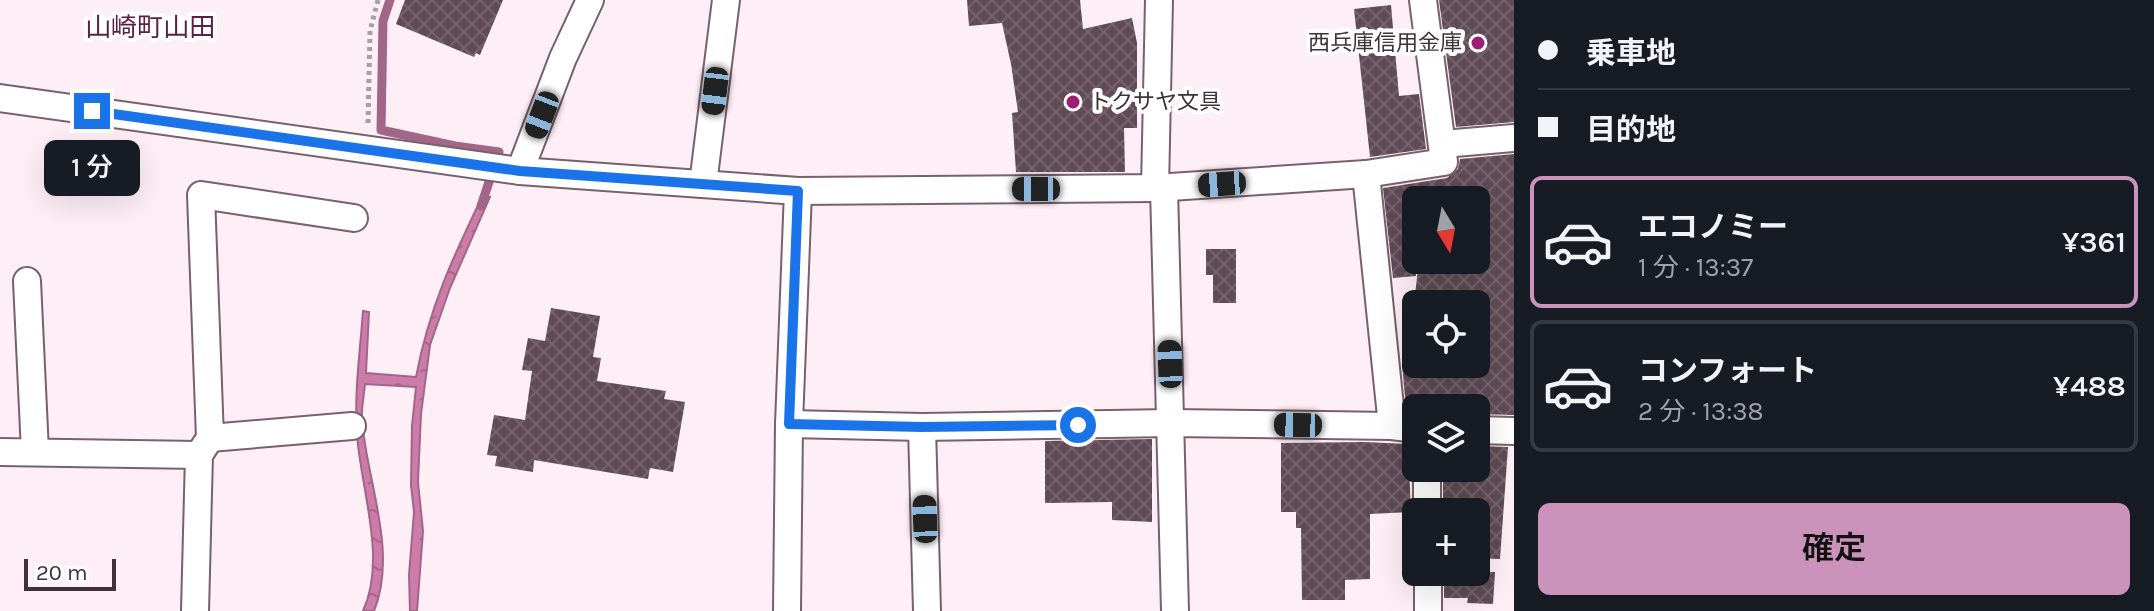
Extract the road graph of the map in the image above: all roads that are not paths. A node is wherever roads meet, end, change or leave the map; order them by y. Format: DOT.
graph roads {
  1 [pos="590,0"];
  2 [pos="726,0"];
  3 [pos="1159,0"];
  4 [pos="1423,0"];
  5 [pos="0,98"];
  6 [pos="1514,138"];
  7 [pos="1443,144"];
  8 [pos="520,171"];
  9 [pos="1366,174"];
  10 [pos="703,184"];
  11 [pos="1160,188"];
  12 [pos="798,191"];
  13 [pos="354,218"];
  14 [pos="27,281"];
  15 [pos="1402,414"];
  16 [pos="1171,423"];
  17 [pos="789,424"];
  18 [pos="352,426"];
  19 [pos="922,427"];
  20 [pos="1402,427"];
  21 [pos="1490,430"];
  22 [pos="1514,431"];
  23 [pos="204,446"];
  24 [pos="0,452"];
  25 [pos="35,452"];
  26 [pos="1428,586"];
  27 [pos="195,611"];
  28 [pos="787,611"];
  29 [pos="927,611"];
  30 [pos="1175,611"];
  31 [pos="1428,611"];
  1 -- 8 [label="street"];
  2 -- 10 [label="street"];
  3 -- 11 [label="street"];
  4 -- 7 [label="street"];
  5 -- 8 [label="street"];
  6 -- 7 [label="street"];
  7 -- 9 [label="street"];
  8 -- 10 [label="street"];
  9 -- 11 [label="street"];
  9 -- 15 [label="street"];
  10 -- 12 [label="street"];
  11 -- 12 [label="street"];
  11 -- 16 [label="street"];
  12 -- 17 [label="street"];
  13 -- 23 [label="street"];
  14 -- 25 [label="street"];
  16 -- 19 [label="street"];
  16 -- 20 [label="street"];
  16 -- 30 [label="street"];
  17 -- 19 [label="street"];
  17 -- 28 [label="street"];
  18 -- 23 [label="street"];
  19 -- 29 [label="street"];
  21 -- 22 [label="street"];
  23 -- 25 [label="street"];
  23 -- 27 [label="street"];
  24 -- 25 [label="street"];
  26 -- 31 [label="street"];
}
